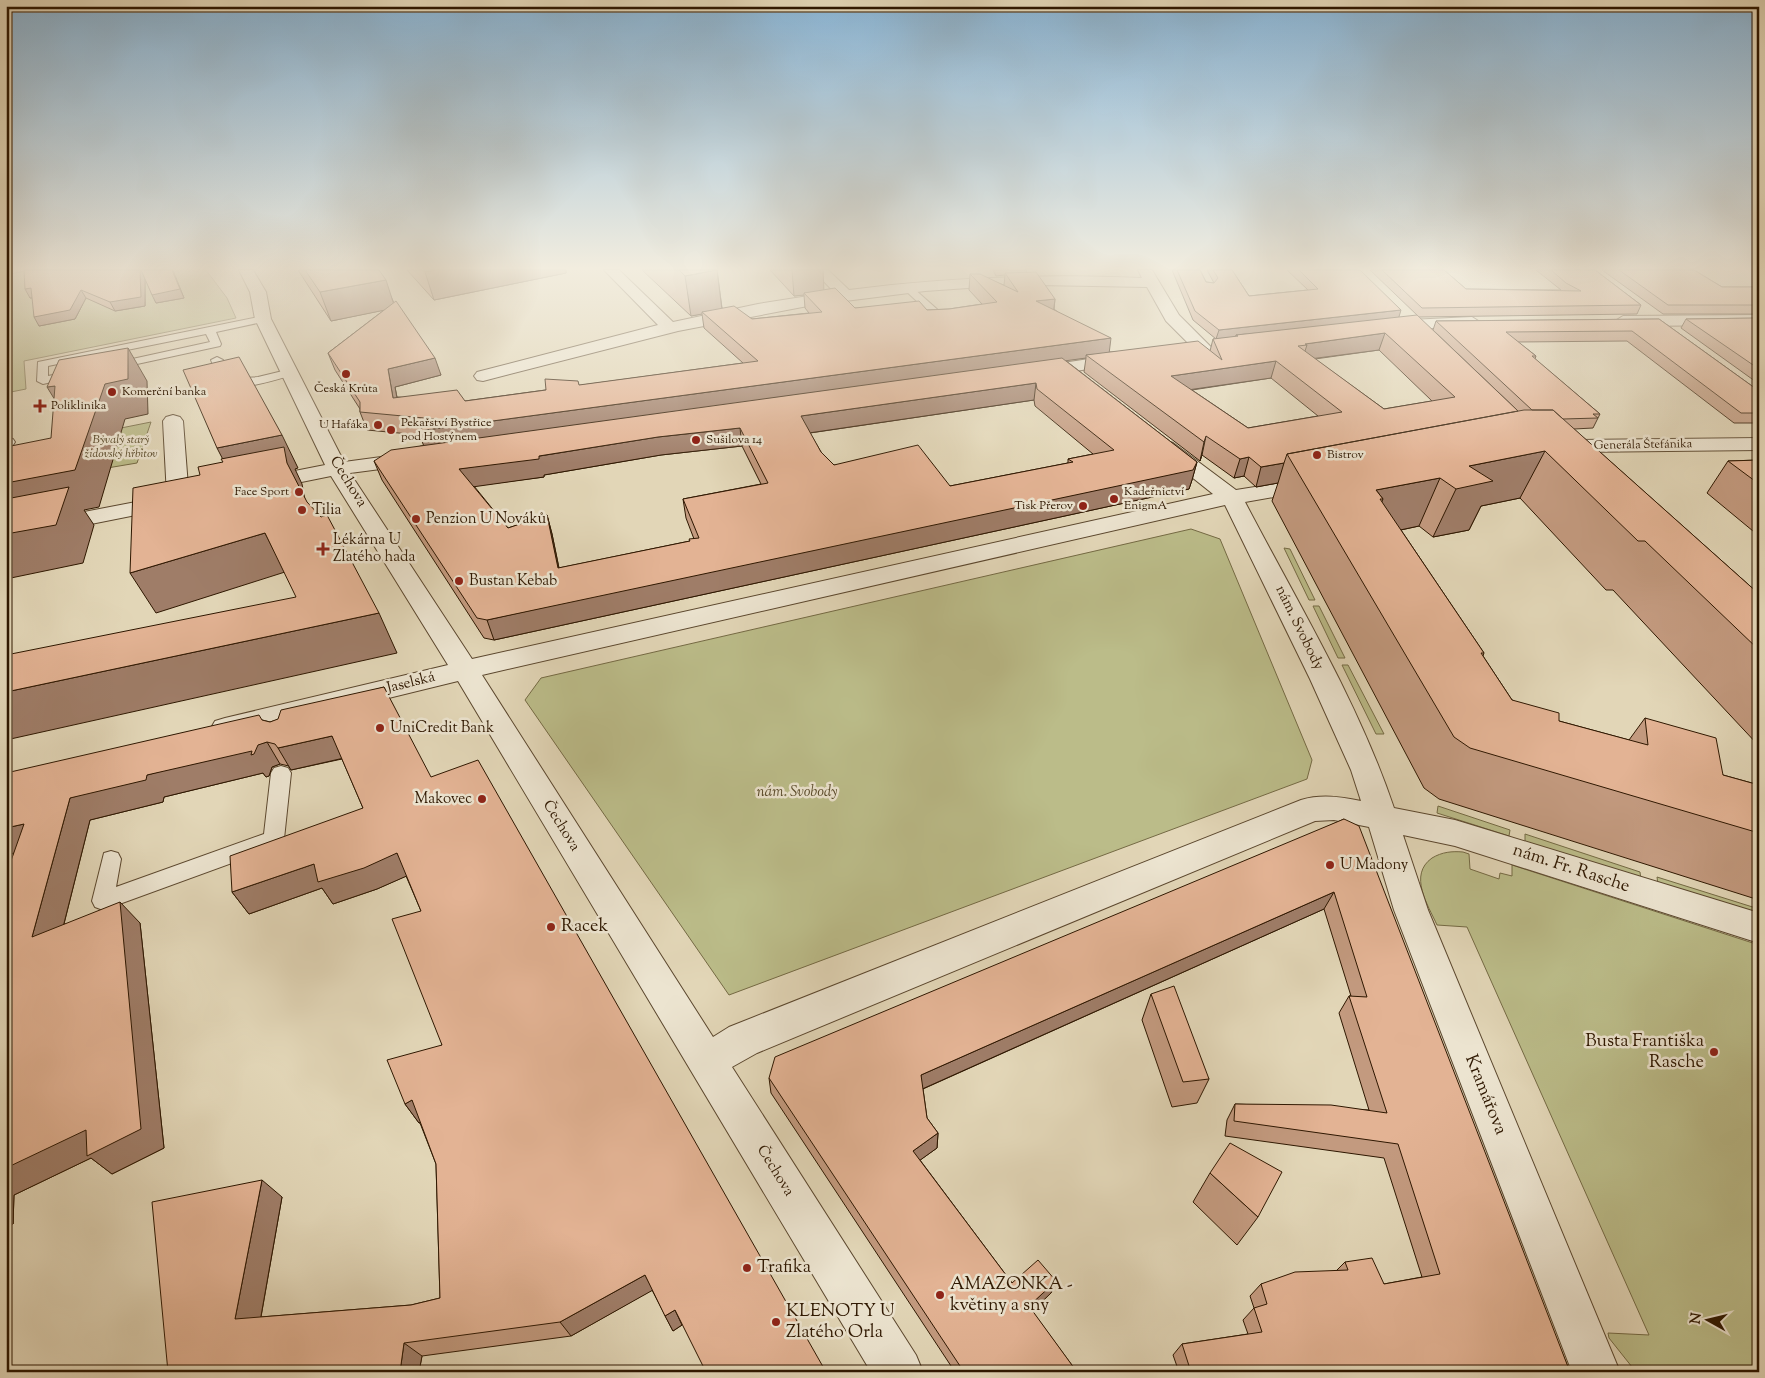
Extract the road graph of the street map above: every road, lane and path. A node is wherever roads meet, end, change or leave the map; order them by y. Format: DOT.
graph roads {
  1 [pos="189,334"];
  2 [pos="212,334"];
  3 [pos="272,334"];
  4 [pos="650,334"];
  5 [pos="1189,334"];
  6 [pos="1426,334"];
  7 [pos="1675,334"];
  8 [pos="1680,338"];
  9 [pos="1434,342"];
  10 [pos="1222,346"];
  11 [pos="1203,348"];
  12 [pos="1183,351"];
  13 [pos="1144,356"];
  14 [pos="218,360"];
  15 [pos="101,368"];
  16 [pos="1064,368"];
  17 [pos="82,372"];
  18 [pos="291,372"];
  19 [pos="1023,373"];
  20 [pos="483,376"];
  21 [pos="1086,385"];
  22 [pos="173,420"];
  23 [pos="1155,438"];
  24 [pos="1759,444"];
  25 [pos="1556,455"];
  26 [pos="429,456"];
  27 [pos="337,469"];
  28 [pos="1335,480"];
  29 [pos="242,488"];
  30 [pos="1234,499"];
  31 [pos="6,534"];
  32 [pos="465,670"];
  33 [pos="197,734"];
  34 [pos="281,773"];
  35 [pos="1381,817"];
  36 [pos="111,859"];
  37 [pos="1759,928"];
  38 [pos="707,1060"];
  39 [pos="899,1372"];
  40 [pos="1596,1372"];
  1 -- 17 [label="lane"];
  2 -- 15 [label="lane"];
  3 -- 18 [label="street, Čechova"];
  4 -- 20 [label="street"];
  5 -- 11 [label="street"];
  6 -- 9 [label="street"];
  7 -- 8 [label="street"];
  10 -- 11 [label="street"];
  11 -- 12 [label="street"];
  13 -- 16 [label="street"];
  14 -- 18 [label="lane"];
  16 -- 19 [label="street"];
  16 -- 21 [label="street"];
  18 -- 27 [label="street, Čechova"];
  22 -- 31 [label="street"];
  23 -- 30 [label="street"];
  24 -- 25 [label="street, Generála Štefánika"];
  26 -- 27 [label="street"];
  27 -- 29 [label="street"];
  27 -- 32 [label="street, Čechova"];
  28 -- 30 [label="street"];
  30 -- 32 [label="street"];
  30 -- 35 [label="street, nám. Svobody"];
  32 -- 33 [label="street, Jaselská"];
  32 -- 38 [label="street, Čechova"];
  34 -- 36 [label="lane"];
  35 -- 37 [label="street, nám. Fr. Rasche"];
  35 -- 38 [label="street"];
  35 -- 40 [label="street, Kramářova"];
  38 -- 39 [label="street, Čechova"];
}
